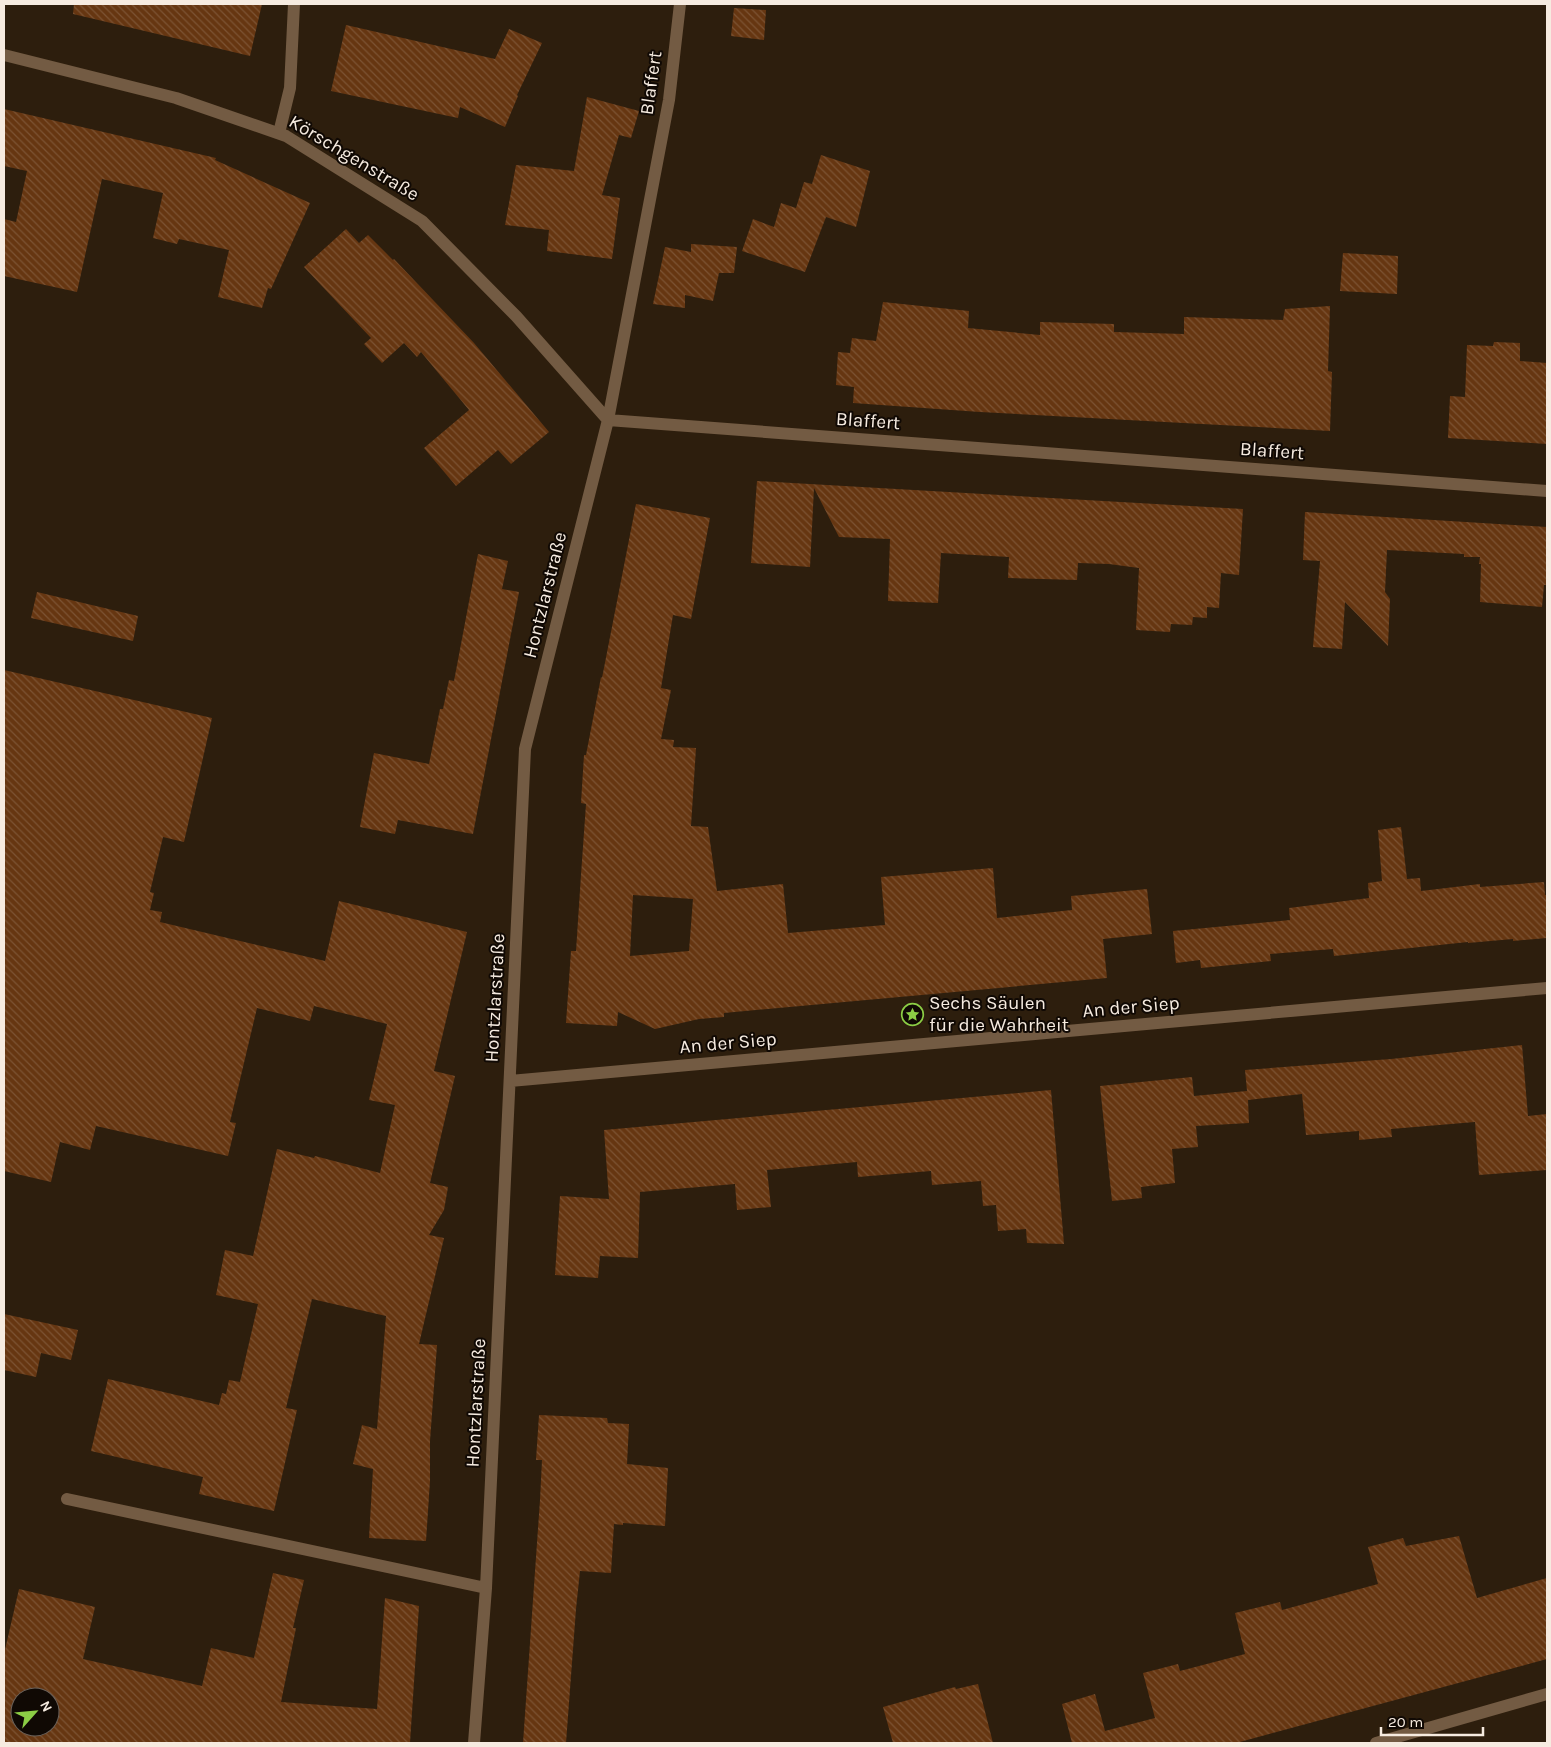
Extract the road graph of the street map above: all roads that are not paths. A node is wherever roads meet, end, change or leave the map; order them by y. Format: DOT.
graph roads {
  1 [pos="294,4"];
  2 [pos="680,4"];
  3 [pos="4,56"];
  4 [pos="279,133"];
  5 [pos="608,420"];
  6 [pos="1547,491"];
  7 [pos="1547,988"];
  8 [pos="510,1081"];
  9 [pos="67,1499"];
  10 [pos="486,1588"];
  11 [pos="1547,1694"];
  12 [pos="474,1743"];
  13 [pos="1376,1743"];
  1 -- 4 [label="street"];
  2 -- 5 [label="street, Blaffert"];
  3 -- 4 [label="street, Körschgenstraße"];
  4 -- 5 [label="street, Körschgenstraße"];
  5 -- 6 [label="street, Blaffert"];
  5 -- 8 [label="street, Hontzlarstraße"];
  7 -- 8 [label="street, An der Siep"];
  8 -- 10 [label="street, Hontzlarstraße"];
  9 -- 10 [label="street"];
  10 -- 12 [label="street, Hontzlarstraße"];
  11 -- 13 [label="street"];
}
